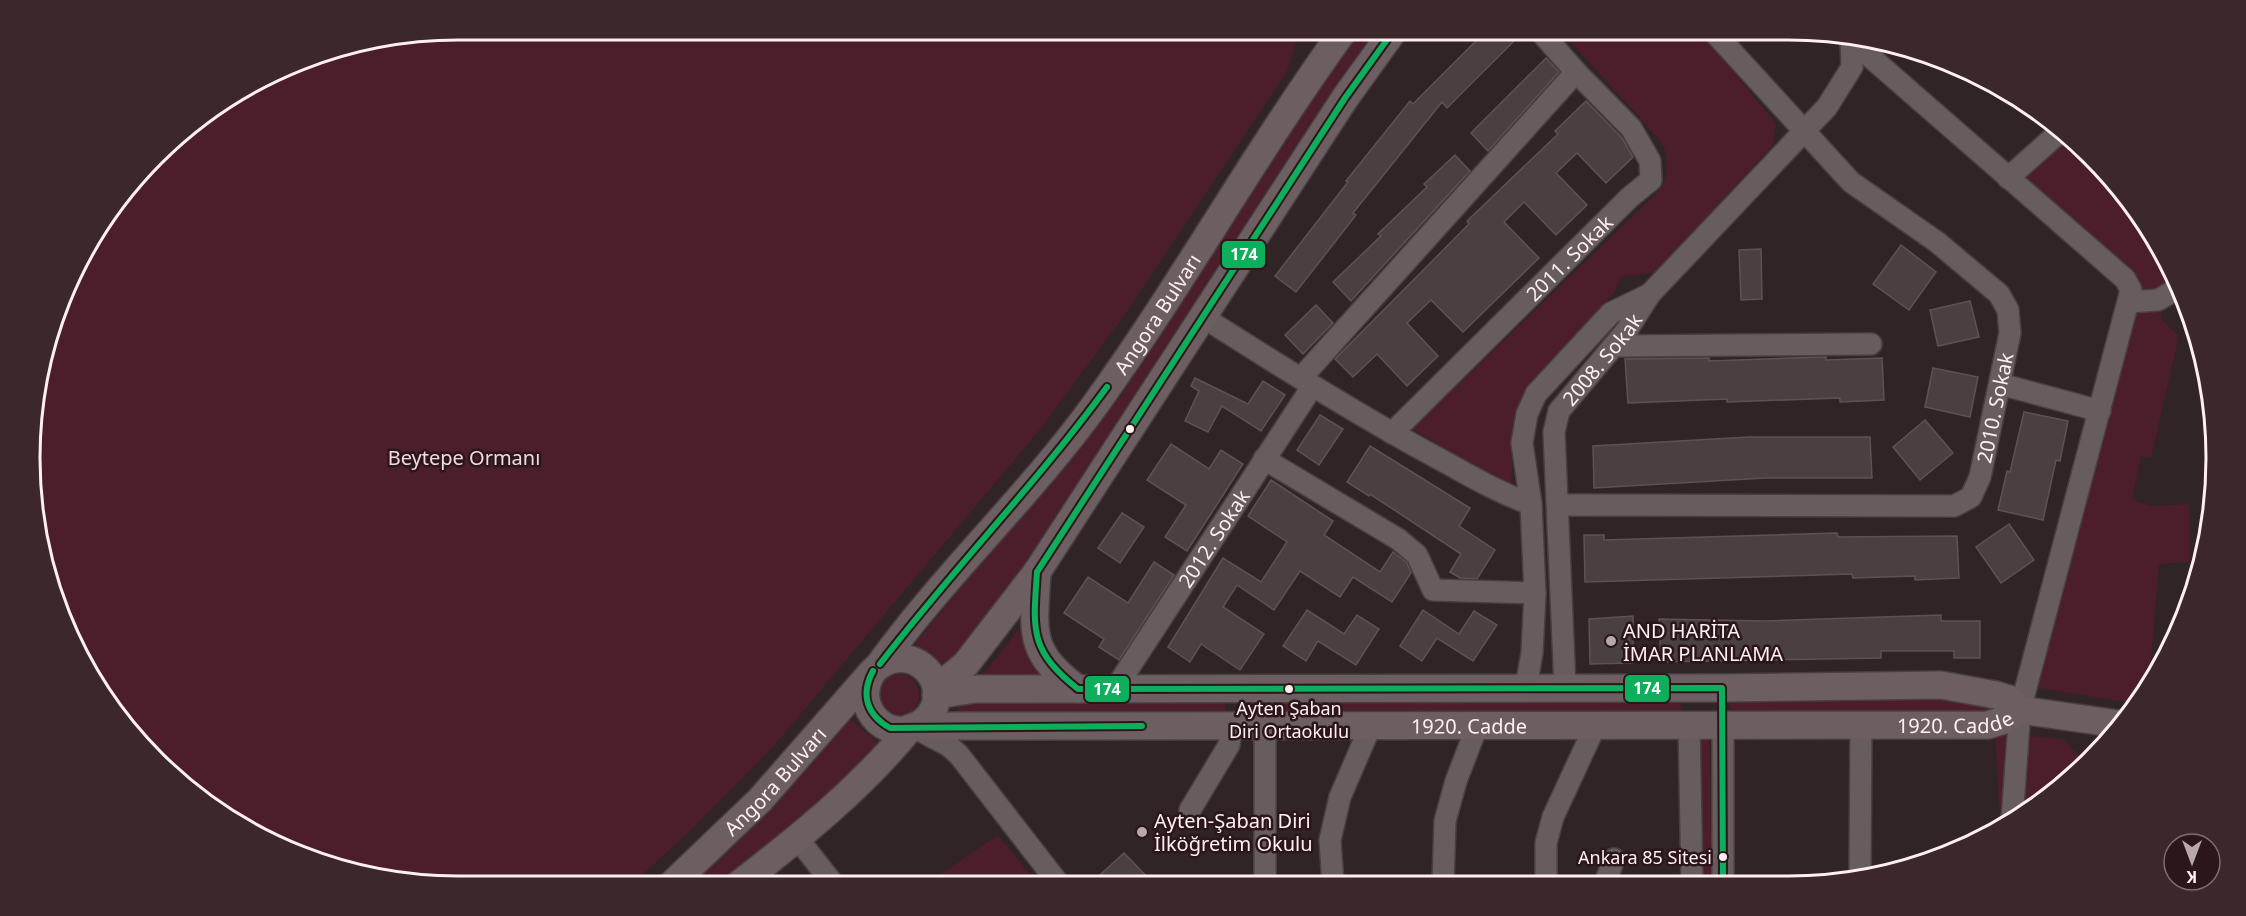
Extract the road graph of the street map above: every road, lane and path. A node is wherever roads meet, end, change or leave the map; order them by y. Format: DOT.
graph roads {
  1 [pos="1337,40"];
  2 [pos="1387,40"];
  3 [pos="1548,40"];
  4 [pos="1721,40"];
  5 [pos="1866,55"];
  6 [pos="1576,72"];
  7 [pos="1804,131"];
  8 [pos="2054,137"];
  9 [pos="2008,178"];
  10 [pos="2171,292"];
  11 [pos="1650,294"];
  12 [pos="2129,302"];
  13 [pos="1203,317"];
  14 [pos="1871,344"];
  15 [pos="1613,346"];
  16 [pos="1306,382"];
  17 [pos="2000,384"];
  18 [pos="2100,411"];
  19 [pos="1392,433"];
  20 [pos="1264,459"];
  21 [pos="1531,504"];
  22 [pos="1558,505"];
  23 [pos="1037,572"];
  24 [pos="1535,593"];
  25 [pos="876,668"];
  26 [pos="1526,687"];
  27 [pos="1565,687"];
  28 [pos="1688,688"];
  29 [pos="1722,688"];
  30 [pos="1078,689"];
  31 [pos="1115,689"];
  32 [pos="1231,689"];
  33 [pos="1264,689"];
  34 [pos="936,692"];
  35 [pos="2020,710"];
  36 [pos="2110,723"];
  37 [pos="1478,724"];
  38 [pos="1596,724"];
  39 [pos="1689,724"];
  40 [pos="1723,724"];
  41 [pos="1232,725"];
  42 [pos="1265,725"];
  43 [pos="1371,725"];
  44 [pos="1861,725"];
  45 [pos="913,727"];
  46 [pos="1190,810"];
  47 [pos="2013,810"];
  48 [pos="798,838"];
  49 [pos="1614,859"];
  50 [pos="1860,869"];
  51 [pos="680,876"];
  52 [pos="749,876"];
  53 [pos="827,876"];
  54 [pos="1053,876"];
  55 [pos="1265,876"];
  56 [pos="1332,876"];
  57 [pos="1443,876"];
  58 [pos="1546,876"];
  59 [pos="1608,876"];
  60 [pos="1692,876"];
  61 [pos="1724,876"];
  1 -- 25 [label="main road, Angora Bulvarı"];
  2 -- 13 [label="main road, Angora Bulvarı"];
  3 -- 6 [label="street, 2011. Sokak"];
  4 -- 7 [label="street, 2010. Sokak"];
  5 -- 7 [label="street, 2008. Sokak"];
  5 -- 9 [label="street"];
  6 -- 16 [label="street, 2012. Sokak"];
  6 -- 19 [label="street, 2011. Sokak"];
  7 -- 11 [label="street, 2008. Sokak"];
  7 -- 17 [label="street, 2010. Sokak"];
  8 -- 9 [label="street"];
  9 -- 12 [label="street"];
  10 -- 12 [label="street"];
  11 -- 15 [label="street, 2008. Sokak"];
  11 -- 21 [label="street"];
  12 -- 18 [label="street"];
  13 -- 16 [label="street"];
  13 -- 23 [label="main road, Angora Bulvarı"];
  14 -- 15 [label="street"];
  15 -- 22 [label="street, 2008. Sokak"];
  16 -- 19 [label="street"];
  16 -- 20 [label="street, 2012. Sokak"];
  17 -- 18 [label="street"];
  17 -- 22 [label="street, 2010. Sokak"];
  18 -- 35 [label="street"];
  19 -- 21 [label="street"];
  20 -- 24 [label="street"];
  20 -- 31 [label="street, 2012. Sokak"];
  21 -- 24 [label="street"];
  22 -- 27 [label="street, 2008. Sokak"];
  23 -- 30 [label="main road"];
  23 -- 34 [label="main road, Angora Bulvarı"];
  24 -- 26 [label="street"];
  25 -- 34 [label="main road"];
  25 -- 45 [label="main road, Angora Bulvarı"];
  25 -- 51 [label="main road, Angora Bulvarı"];
  26 -- 27 [label="main road, 1920. Cadde"];
  26 -- 33 [label="main road, 1920. Cadde"];
  27 -- 28 [label="main road, 1920. Cadde"];
  28 -- 29 [label="main road, 1920. Cadde"];
  28 -- 39 [label="main road"];
  29 -- 35 [label="main road, 1920. Cadde"];
  29 -- 40 [label="main road"];
  30 -- 31 [label="main road, 1920. Cadde"];
  30 -- 34 [label="main road, 1920. Cadde"];
  31 -- 32 [label="main road, 1920. Cadde"];
  32 -- 33 [label="main road, 1920. Cadde"];
  32 -- 41 [label="main road"];
  33 -- 42 [label="main road"];
  34 -- 45 [label="main road, Angora Bulvarı"];
  35 -- 36 [label="main road, 1920. Cadde"];
  35 -- 44 [label="main road, 1920. Cadde"];
  35 -- 47 [label="street"];
  37 -- 38 [label="main road, 1920. Cadde"];
  37 -- 43 [label="main road, 1920. Cadde"];
  37 -- 57 [label="street"];
  38 -- 39 [label="main road, 1920. Cadde"];
  38 -- 58 [label="street"];
  39 -- 40 [label="main road, 1920. Cadde"];
  39 -- 60 [label="street"];
  40 -- 44 [label="main road, 1920. Cadde"];
  40 -- 61 [label="street"];
  41 -- 42 [label="main road, 1920. Cadde"];
  41 -- 45 [label="main road, 1920. Cadde"];
  41 -- 46 [label="street"];
  42 -- 43 [label="main road, 1920. Cadde"];
  42 -- 55 [label="street"];
  43 -- 56 [label="street"];
  44 -- 50 [label="street"];
  45 -- 48 [label="main road, Angora Bulvarı"];
  45 -- 54 [label="street"];
  48 -- 52 [label="main road, Angora Bulvarı"];
  48 -- 53 [label="street"];
  49 -- 59 [label="street"];
}
